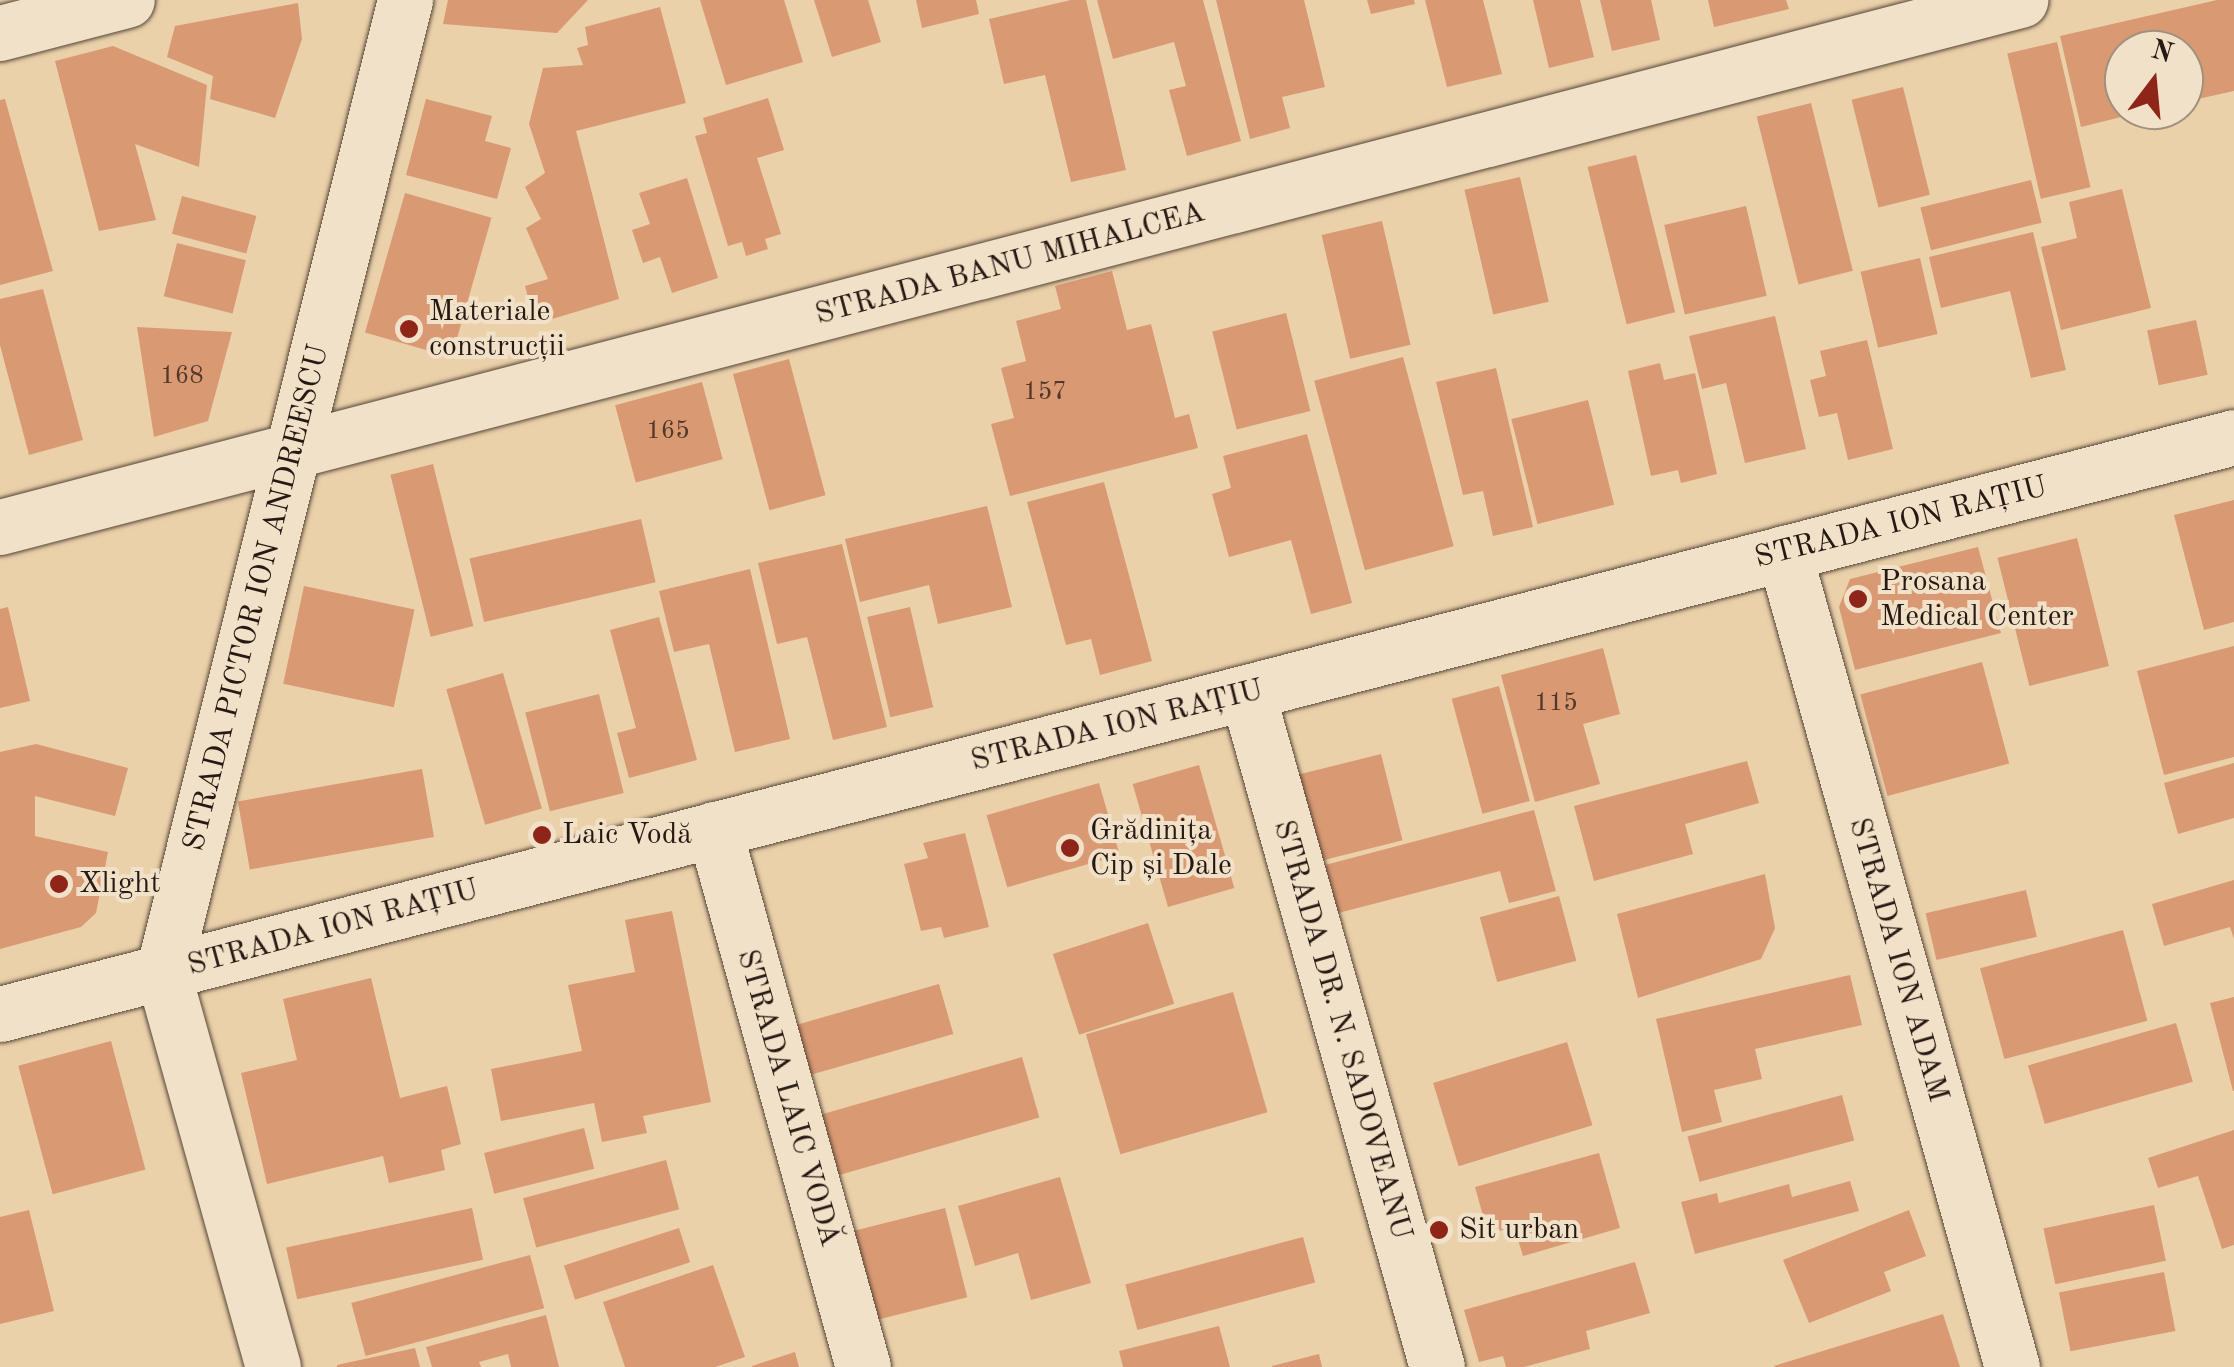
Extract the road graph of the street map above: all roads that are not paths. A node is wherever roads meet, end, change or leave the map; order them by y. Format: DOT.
graph roads {
  1 [pos="127,0"];
  2 [pos="406,0"];
  3 [pos="2020,0"];
  4 [pos="0,33"];
  5 [pos="2234,436"];
  6 [pos="294,452"];
  7 [pos="0,526"];
  8 [pos="1784,553"];
  9 [pos="1248,692"];
  10 [pos="714,829"];
  11 [pos="163,972"];
  12 [pos="0,1014"];
  13 [pos="273,1367"];
  14 [pos="863,1367"];
  15 [pos="1437,1367"];
  16 [pos="2012,1367"];
  1 -- 4 [label="street"];
  2 -- 6 [label="street, STRADA PICTOR ION ANDREESCU"];
  3 -- 6 [label="street, STRADA BANU MIHALCEA"];
  5 -- 8 [label="street, STRADA ION RAȚIU"];
  6 -- 7 [label="street, STRADA BANU MIHALCEA"];
  6 -- 11 [label="street, STRADA PICTOR ION ANDREESCU"];
  8 -- 9 [label="street, STRADA ION RAȚIU"];
  8 -- 16 [label="street, STRADA ION ADAM"];
  9 -- 10 [label="street, STRADA ION RAȚIU"];
  9 -- 15 [label="street, STRADA DR. N. SADOVEANU"];
  10 -- 11 [label="street, STRADA ION RAȚIU"];
  10 -- 14 [label="street, STRADA LAIC VODĂ"];
  11 -- 12 [label="street, STRADA ION RAȚIU"];
  11 -- 13 [label="street, STRADA PICTOR ION ANDREESCU"];
}
